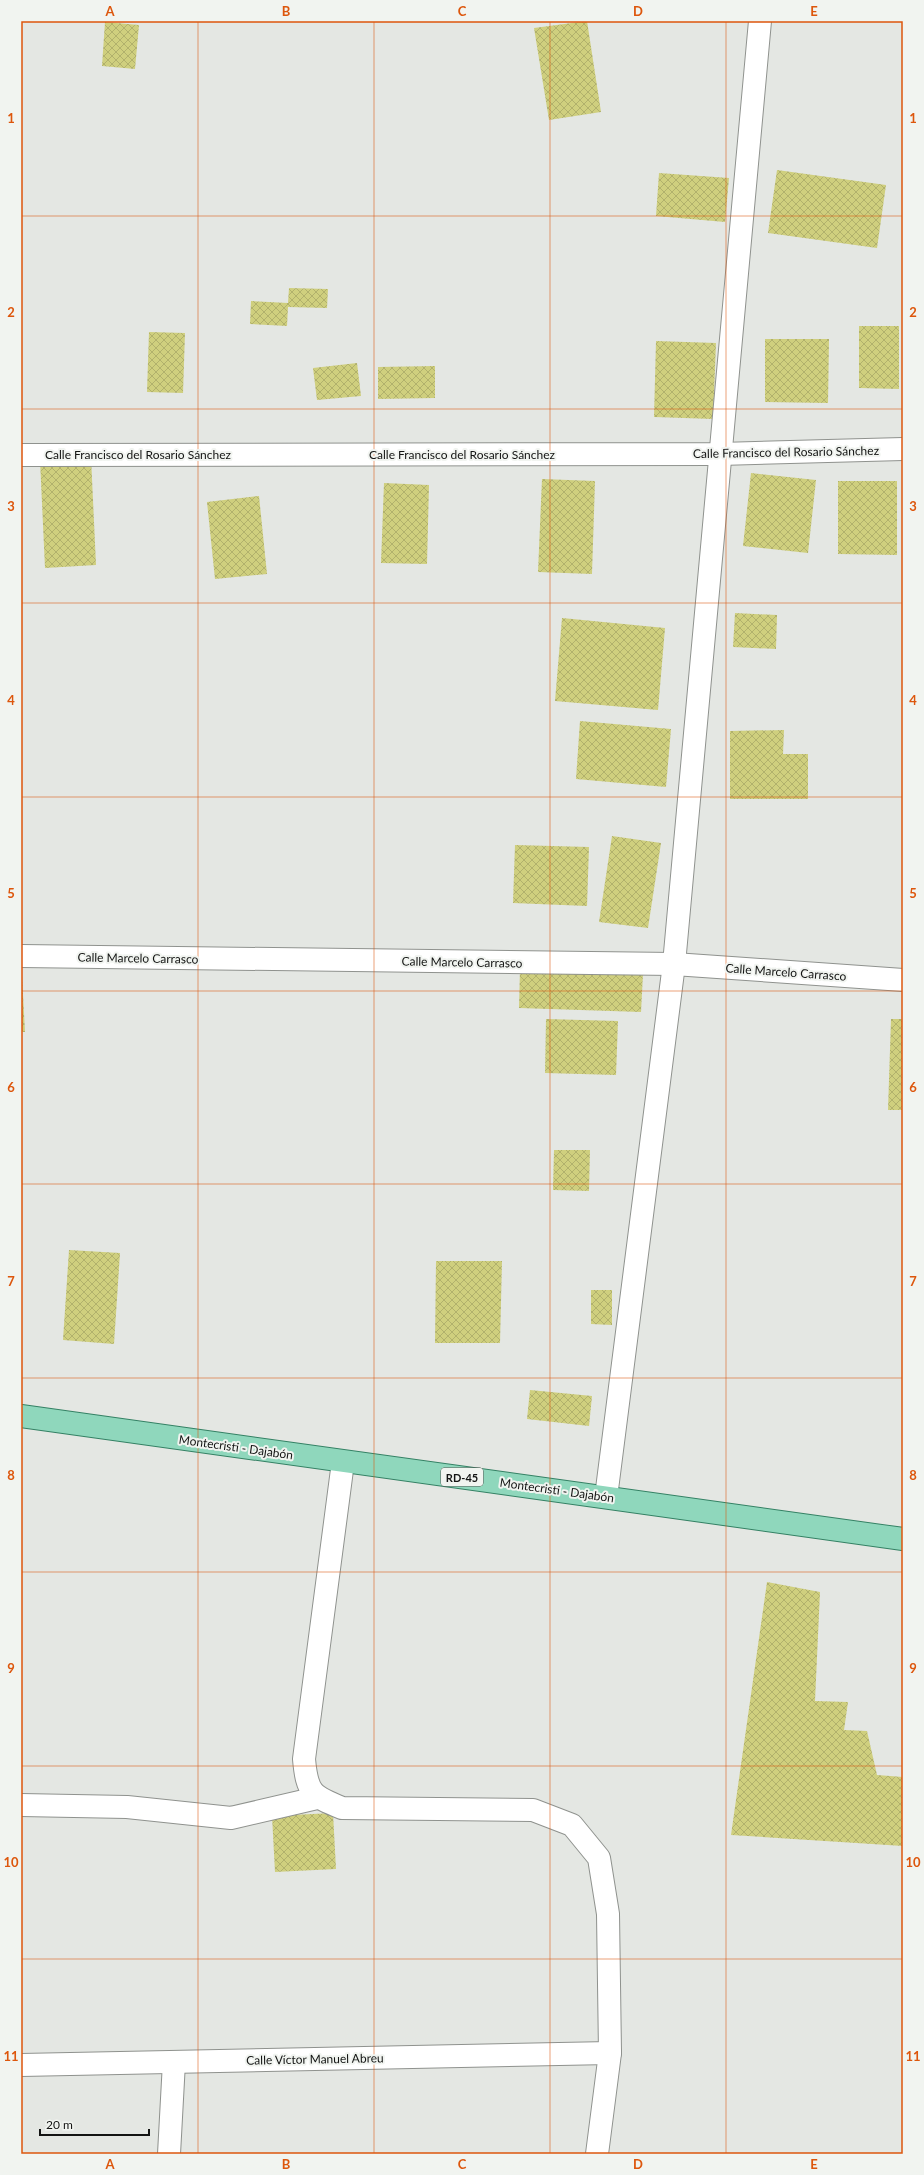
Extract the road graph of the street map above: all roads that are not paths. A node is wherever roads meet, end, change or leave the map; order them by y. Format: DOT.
graph roads {
  1 [pos="760,21"];
  2 [pos="903,449"];
  3 [pos="720,454"];
  4 [pos="21,455"];
  5 [pos="21,956"];
  6 [pos="674,964"];
  7 [pos="903,980"];
  8 [pos="21,1416"];
  9 [pos="343,1462"];
  10 [pos="606,1497"];
  11 [pos="903,1539"];
  12 [pos="317,1798"];
  13 [pos="21,1805"];
  14 [pos="610,2053"];
  15 [pos="174,2062"];
  16 [pos="21,2066"];
  17 [pos="170,2154"];
  18 [pos="597,2154"];
  1 -- 3 [label="street"];
  2 -- 3 [label="street, Calle Francisco del Rosario Sánchez"];
  3 -- 4 [label="street, Calle Francisco del Rosario Sánchez"];
  3 -- 6 [label="street"];
  5 -- 6 [label="street, Calle Marcelo Carrasco"];
  6 -- 7 [label="street, Calle Marcelo Carrasco"];
  6 -- 10 [label="street"];
  8 -- 9 [label="main road, Montecristi - Dajabón / RD-45"];
  9 -- 10 [label="main road, Montecristi - Dajabón / RD-45"];
  9 -- 12 [label="street"];
  10 -- 11 [label="main road, Montecristi - Dajabón / RD-45"];
  12 -- 13 [label="street"];
  12 -- 14 [label="street"];
  14 -- 15 [label="street, Calle Víctor Manuel Abreu"];
  14 -- 18 [label="street"];
  15 -- 16 [label="street, Calle Víctor Manuel Abreu"];
  15 -- 17 [label="street"];
}
